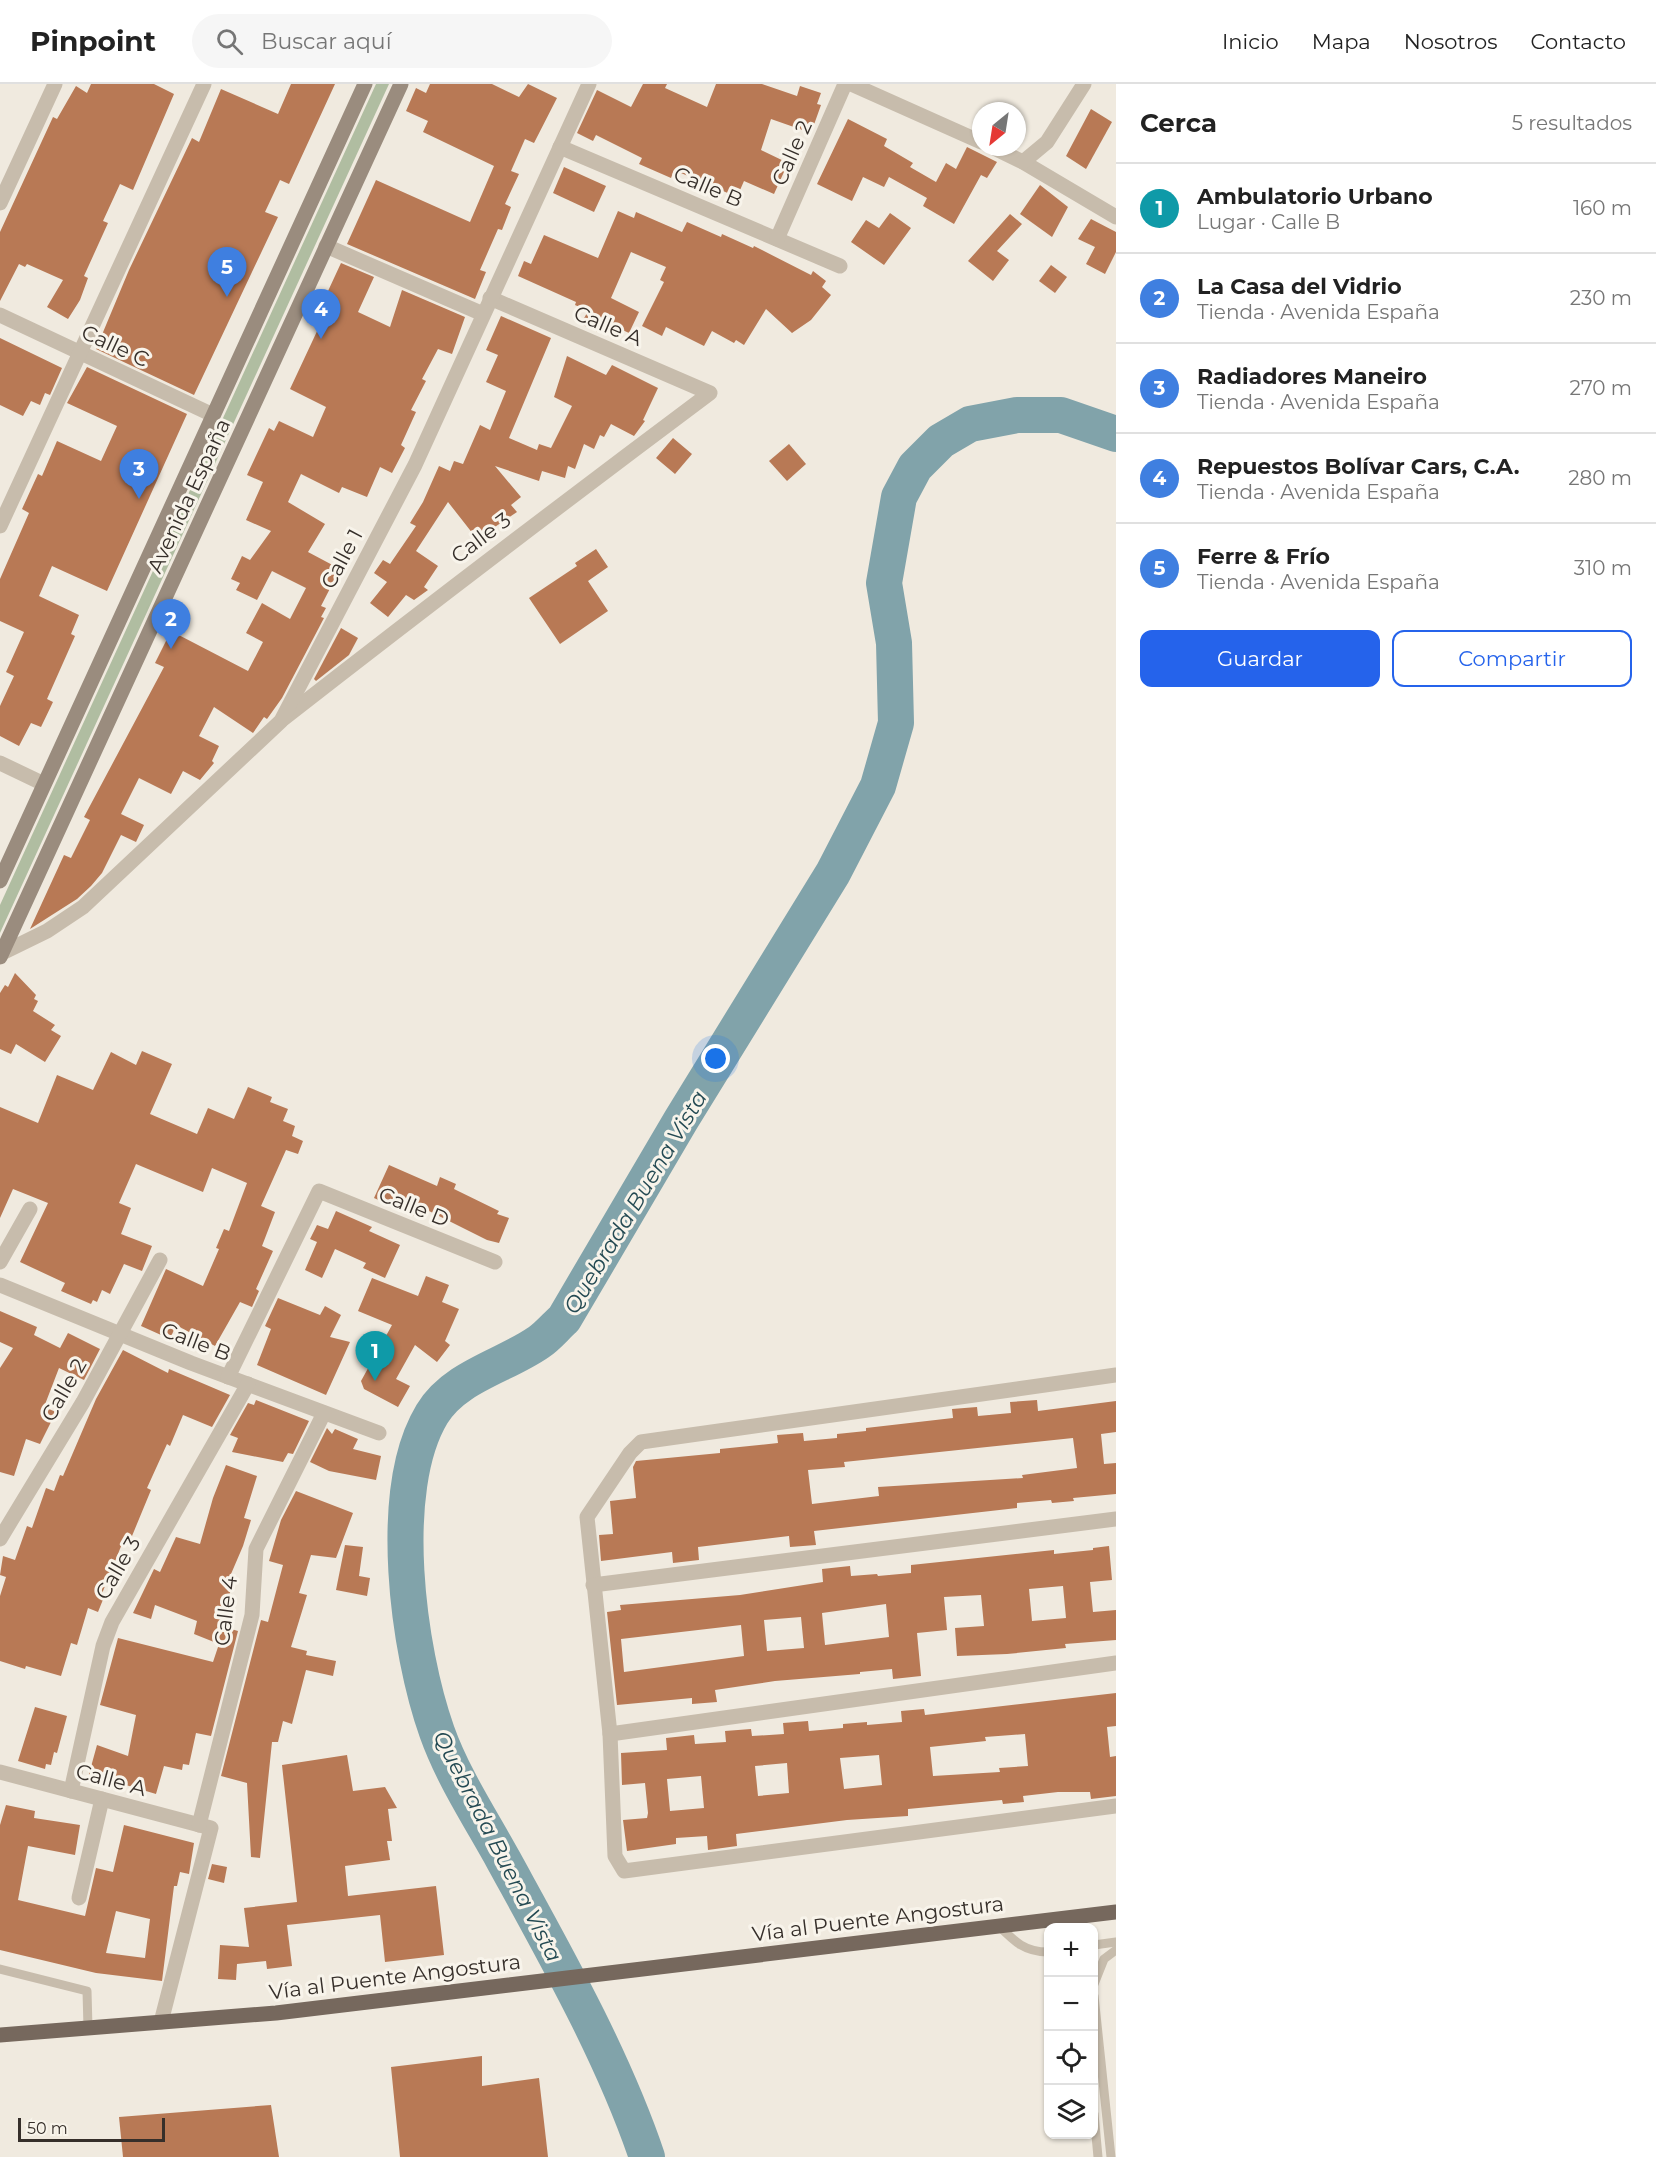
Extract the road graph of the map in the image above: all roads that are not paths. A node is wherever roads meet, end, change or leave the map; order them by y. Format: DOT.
graph roads {
  1 [pos="55,84"];
  2 [pos="204,84"];
  3 [pos="365,84"];
  4 [pos="401,84"];
  5 [pos="589,84"];
  6 [pos="845,84"];
  7 [pos="851,84"];
  8 [pos="1084,84"];
  9 [pos="972,138"];
  10 [pos="560,147"];
  11 [pos="1011,156"];
  12 [pos="1023,162"];
  13 [pos="0,203"];
  14 [pos="1116,216"];
  15 [pos="777,239"];
  16 [pos="326,246"];
  17 [pos="840,266"];
  18 [pos="490,298"];
  19 [pos="483,314"];
  20 [pos="0,315"];
  21 [pos="80,353"];
  22 [pos="710,393"];
  23 [pos="213,415"];
  24 [pos="0,526"];
  25 [pos="280,722"];
  26 [pos="0,763"];
  27 [pos="45,784"];
  28 [pos="0,881"];
  29 [pos="1,955"];
  30 [pos="30,1209"];
  31 [pos="160,1260"];
  32 [pos="0,1262"];
  33 [pos="495,1262"];
  34 [pos="0,1285"];
  35 [pos="120,1334"];
  36 [pos="1116,1375"];
  37 [pos="228,1377"];
  38 [pos="248,1384"];
  39 [pos="324,1413"];
  40 [pos="379,1433"];
  41 [pos="1116,1519"];
  42 [pos="0,1539"];
  43 [pos="593,1585"];
  44 [pos="1116,1663"];
  45 [pos="610,1734"];
  46 [pos="0,1772"];
  47 [pos="71,1791"];
  48 [pos="102,1799"];
  49 [pos="1116,1806"];
  50 [pos="205,1826"];
  51 [pos="79,1898"];
  52 [pos="1116,1912"];
  53 [pos="999,1926"];
  54 [pos="1116,1942"];
  55 [pos="1098,1944"];
  56 [pos="1116,1950"];
  57 [pos="1044,1952"];
  58 [pos="0,1969"];
  59 [pos="1097,1977"];
  60 [pos="161,2022"];
  61 [pos="88,2028"];
  62 [pos="1098,2031"];
  63 [pos="0,2035"];
  64 [pos="1096,2139"];
  65 [pos="1098,2157"];
  66 [pos="1111,2157"];
  1 -- 13 [label="street"];
  2 -- 21 [label="street"];
  3 -- 23 [label="main road, Avenida España"];
  4 -- 16 [label="main road, Avenida España"];
  5 -- 10 [label="street, Calle 1"];
  6 -- 15 [label="street, Calle 2"];
  7 -- 9 [label="street"];
  8 -- 12 [label="street"];
  10 -- 15 [label="street, Calle B"];
  10 -- 18 [label="street, Calle 1"];
  11 -- 12 [label="street"];
  12 -- 14 [label="street"];
  15 -- 17 [label="street, Calle B"];
  16 -- 19 [label="street"];
  16 -- 29 [label="main road, Avenida España"];
  18 -- 19 [label="street, Calle 1"];
  18 -- 22 [label="street, Calle A"];
  19 -- 25 [label="street, Calle 1"];
  20 -- 21 [label="street, Calle C"];
  21 -- 23 [label="street, Calle C"];
  21 -- 24 [label="street"];
  22 -- 25 [label="street, Calle 3"];
  23 -- 27 [label="main road, Avenida España"];
  25 -- 29 [label="street, Calle 1"];
  26 -- 27 [label="street"];
  27 -- 28 [label="main road, Avenida España"];
  30 -- 32 [label="street"];
  31 -- 35 [label="street, Calle 2"];
  33 -- 37 [label="street, Calle D"];
  34 -- 35 [label="street, Calle B"];
  35 -- 37 [label="street, Calle B"];
  35 -- 42 [label="street, Calle 2"];
  36 -- 43 [label="street"];
  37 -- 38 [label="street, Calle B"];
  38 -- 39 [label="street, Calle B"];
  38 -- 47 [label="street, Calle 3"];
  39 -- 40 [label="street, Calle B"];
  39 -- 50 [label="street, Calle 4"];
  41 -- 43 [label="street"];
  43 -- 45 [label="street"];
  44 -- 45 [label="street"];
  45 -- 49 [label="street"];
  46 -- 47 [label="street, Calle A"];
  47 -- 48 [label="street, Calle A"];
  48 -- 50 [label="street, Calle A"];
  48 -- 51 [label="street"];
  50 -- 60 [label="street, Calle 4"];
  52 -- 53 [label="main road, Vía al Puente Angostura"];
  53 -- 57 [label="lane"];
  53 -- 60 [label="main road, Vía al Puente Angostura"];
  54 -- 55 [label="lane"];
  56 -- 59 [label="lane"];
  58 -- 61 [label="lane"];
  60 -- 61 [label="main road, Vía al Puente Angostura"];
  61 -- 63 [label="main road, Vía al Puente Angostura"];
  62 -- 66 [label="lane"];
  64 -- 65 [label="lane"];
}
